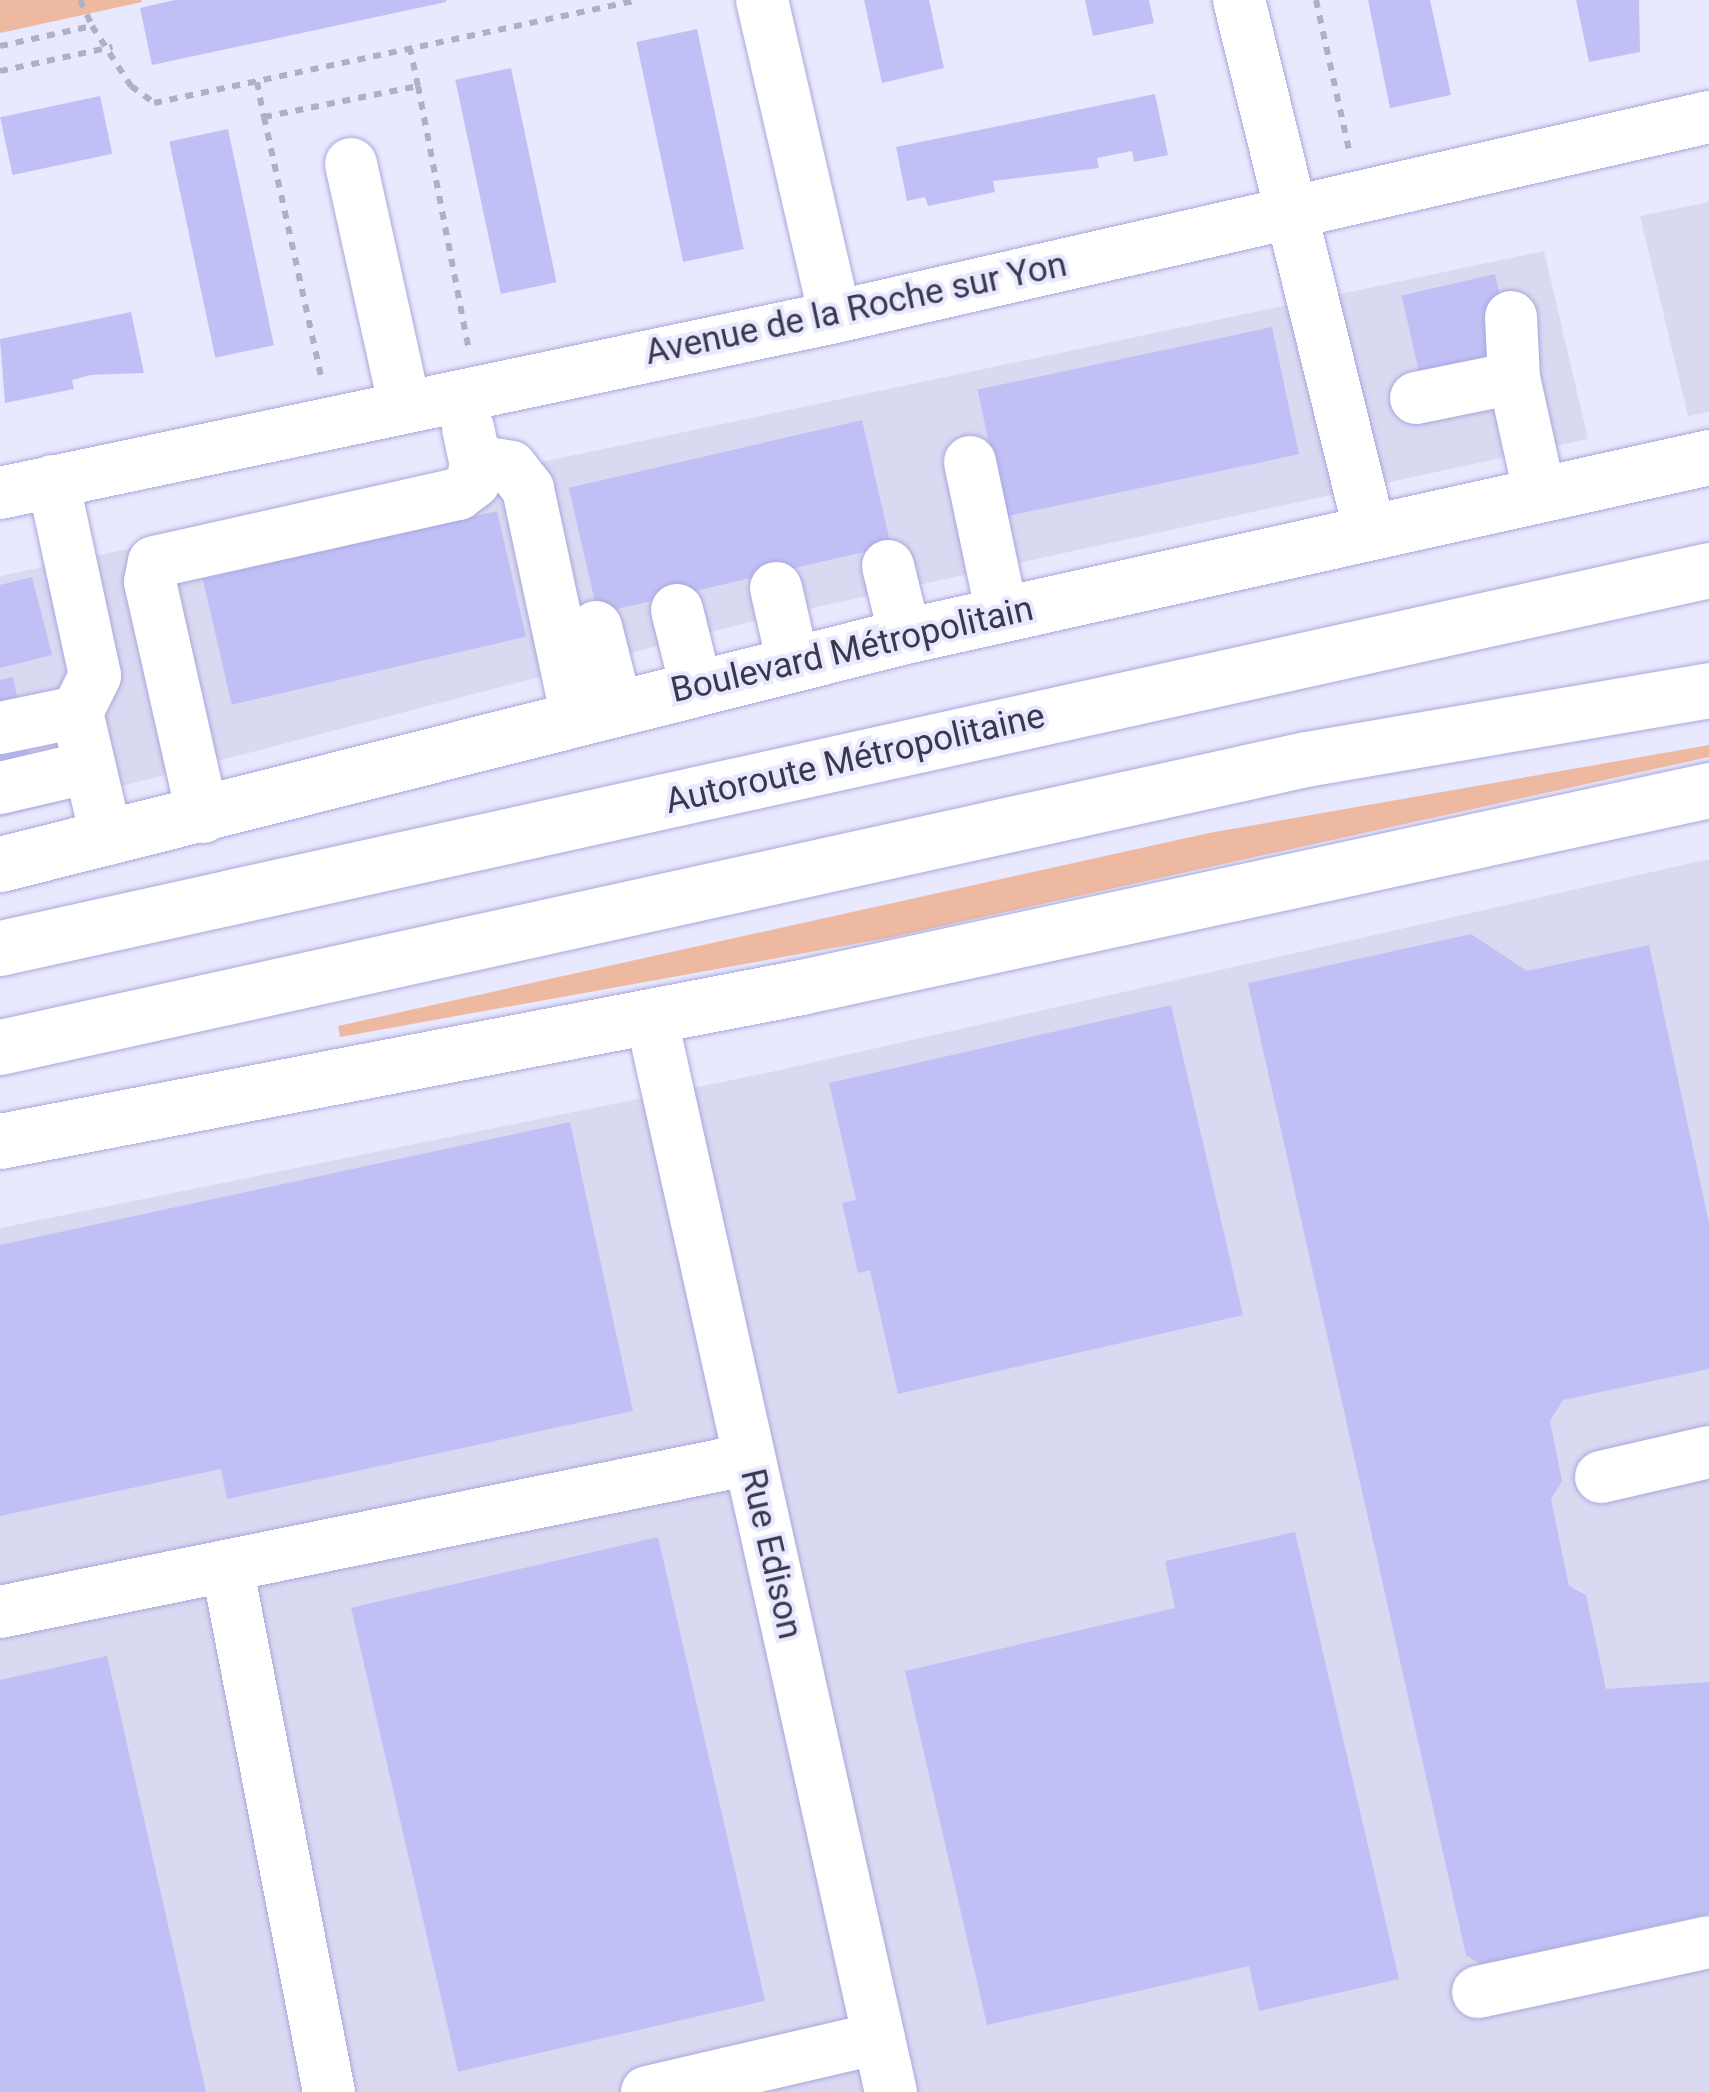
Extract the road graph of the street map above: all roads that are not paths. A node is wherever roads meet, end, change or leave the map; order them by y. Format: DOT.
graph roads {
  1 [pos="762,0"];
  2 [pos="1239,0"];
  3 [pos="1709,118"];
  4 [pos="351,164"];
  5 [pos="1285,212"];
  6 [pos="835,317"];
  7 [pos="1511,318"];
  8 [pos="1514,378"];
  9 [pos="468,391"];
  10 [pos="1416,398"];
  11 [pos="404,404"];
  12 [pos="1709,457"];
  13 [pos="475,461"];
  14 [pos="970,462"];
  15 [pos="53,481"];
  16 [pos="0,493"];
  17 [pos="1540,495"];
  18 [pos="1370,532"];
  19 [pos="888,566"];
  20 [pos="1709,570"];
  21 [pos="776,588"];
  22 [pos="677,610"];
  23 [pos="1002,614"];
  24 [pos="596,626"];
  25 [pos="905,636"];
  26 [pos="793,663"];
  27 [pos="696,686"];
  28 [pos="1694,687"];
  29 [pos="77,712"];
  30 [pos="596,712"];
  31 [pos="0,728"];
  32 [pos="90,768"];
  33 [pos="0,788"];
  34 [pos="1709,790"];
  35 [pos="203,817"];
  36 [pos="107,840"];
  37 [pos="0,864"];
  38 [pos="0,948"];
  39 [pos="652,1016"];
  40 [pos="0,1047"];
  41 [pos="0,1141"];
  42 [pos="1709,1452"];
  43 [pos="750,1459"];
  44 [pos="1601,1477"];
  45 [pos="227,1566"];
  46 [pos="0,1612"];
  47 [pos="1709,1942"];
  48 [pos="1478,1992"];
  49 [pos="879,2038"];
  50 [pos="329,2092"];
  51 [pos="647,2092"];
  52 [pos="891,2092"];
  1 -- 6 [label="street"];
  2 -- 5 [label="street"];
  3 -- 5 [label="street, Avenue de la Roche sur Yon"];
  4 -- 11 [label="street"];
  5 -- 6 [label="street, Avenue de la Roche sur Yon"];
  5 -- 18 [label="street"];
  6 -- 9 [label="street, Avenue de la Roche sur Yon"];
  7 -- 8 [label="street"];
  8 -- 10 [label="street"];
  8 -- 17 [label="street"];
  9 -- 11 [label="street, Avenue de la Roche sur Yon"];
  9 -- 13 [label="street"];
  11 -- 15 [label="street, Avenue de la Roche sur Yon"];
  12 -- 17 [label="main road, Boulevard Métropolitain"];
  13 -- 30 [label="street"];
  13 -- 35 [label="street"];
  14 -- 23 [label="street"];
  15 -- 16 [label="street, Avenue de la Roche sur Yon"];
  15 -- 29 [label="street"];
  17 -- 18 [label="main road, Boulevard Métropolitain"];
  18 -- 23 [label="main road, Boulevard Métropolitain"];
  19 -- 25 [label="street"];
  20 -- 38 [label="main road, Autoroute Métropolitaine"];
  21 -- 26 [label="street"];
  22 -- 27 [label="street"];
  23 -- 25 [label="main road, Boulevard Métropolitain"];
  24 -- 30 [label="street"];
  25 -- 26 [label="main road, Boulevard Métropolitain"];
  26 -- 27 [label="main road, Boulevard Métropolitain"];
  27 -- 30 [label="main road, Boulevard Métropolitain"];
  28 -- 40 [label="main road"];
  29 -- 31 [label="street"];
  29 -- 32 [label="street"];
  30 -- 35 [label="main road, Boulevard Métropolitain"];
  32 -- 33 [label="street"];
  32 -- 36 [label="street"];
  34 -- 39 [label="main road"];
  35 -- 36 [label="main road, Boulevard Métropolitain"];
  36 -- 37 [label="main road, Boulevard Métropolitain"];
  39 -- 41 [label="main road"];
  39 -- 43 [label="street, Rue Edison"];
  42 -- 44 [label="street"];
  43 -- 45 [label="street"];
  43 -- 49 [label="street, Rue Edison"];
  45 -- 46 [label="street"];
  45 -- 50 [label="street"];
  47 -- 48 [label="street"];
  49 -- 51 [label="street"];
  49 -- 52 [label="street, Rue Edison"];
}
